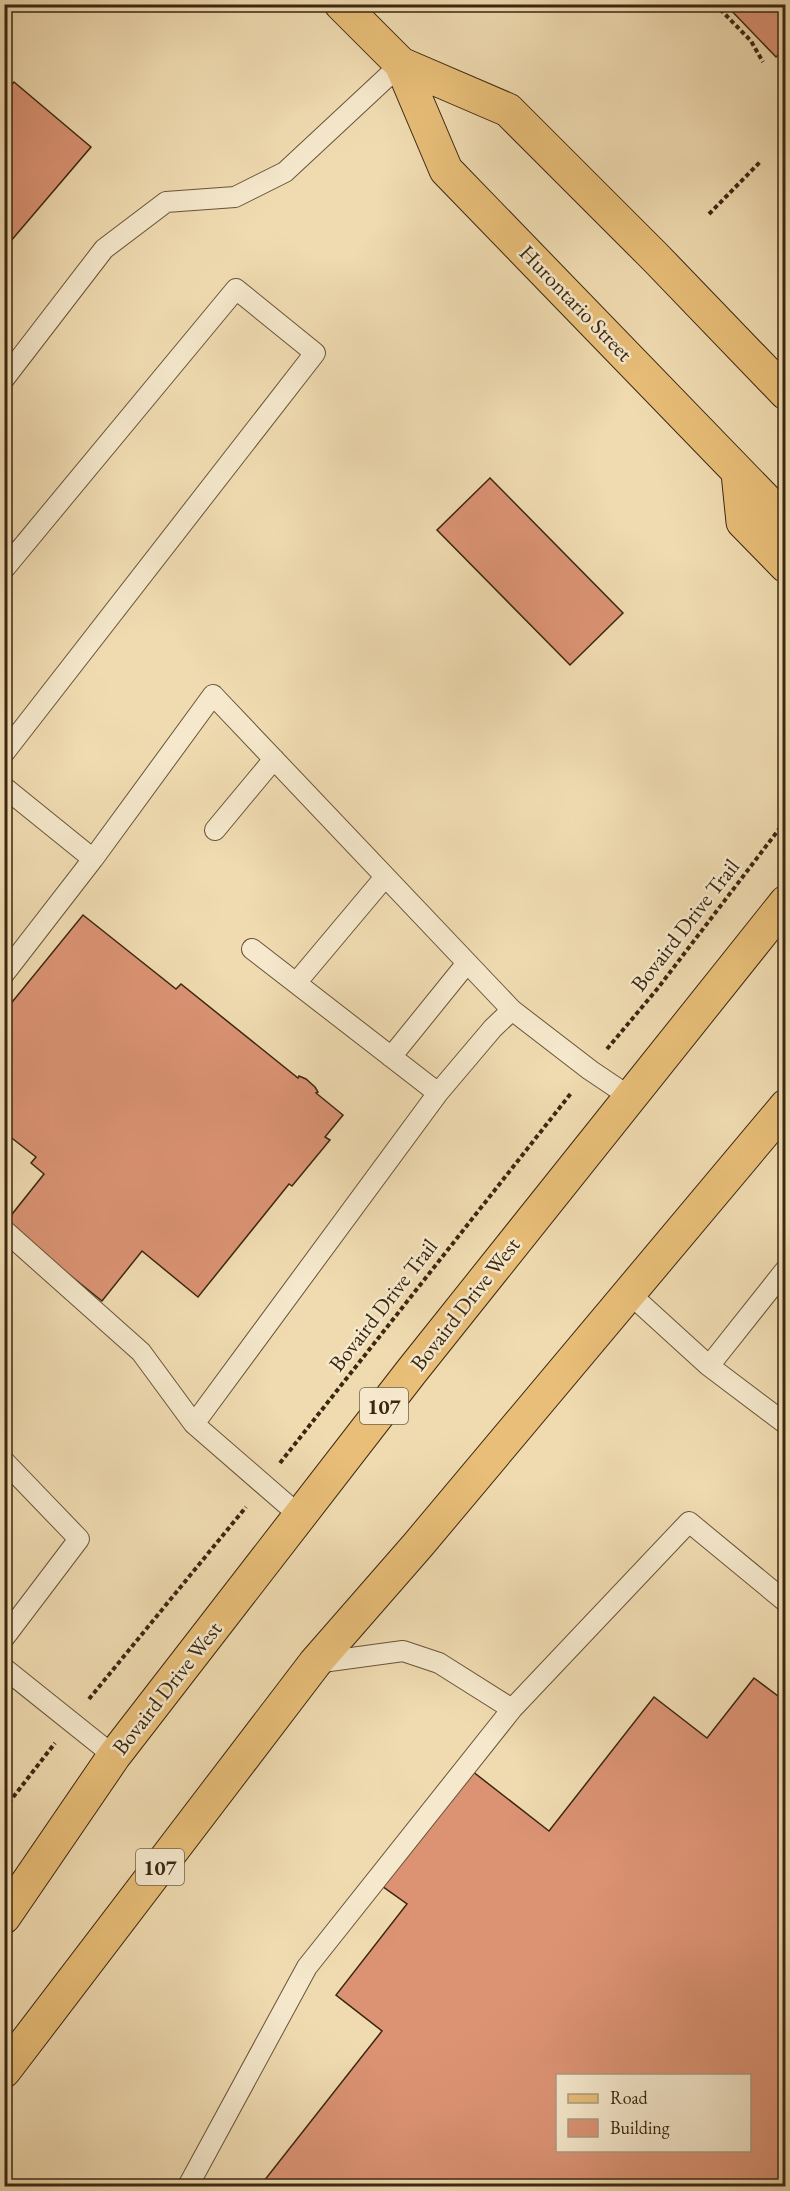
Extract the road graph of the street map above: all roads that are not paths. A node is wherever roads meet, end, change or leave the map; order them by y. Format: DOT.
graph roads {
  1 [pos="341,4"];
  2 [pos="401,64"];
  3 [pos="4,379"];
  4 [pos="786,393"];
  5 [pos="738,472"];
  6 [pos="786,521"];
  7 [pos="786,566"];
  8 [pos="4,569"];
  9 [pos="4,753"];
  10 [pos="274,759"];
  11 [pos="4,788"];
  12 [pos="215,830"];
  13 [pos="93,860"];
  14 [pos="386,876"];
  15 [pos="784,903"];
  16 [pos="252,949"];
  17 [pos="467,963"];
  18 [pos="4,974"];
  19 [pos="296,983"];
  20 [pos="512,1010"];
  21 [pos="391,1057"];
  22 [pos="438,1093"];
  23 [pos="630,1097"];
  24 [pos="786,1106"];
  25 [pos="4,1230"];
  26 [pos="786,1269"];
  27 [pos="630,1294"];
  28 [pos="709,1366"];
  29 [pos="194,1424"];
  30 [pos="786,1424"];
  31 [pos="4,1461"];
  32 [pos="300,1516"];
  33 [pos="786,1602"];
  34 [pos="4,1638"];
  35 [pos="315,1663"];
  36 [pos="4,1668"];
  37 [pos="512,1709"];
  38 [pos="114,1756"];
  39 [pos="4,1917"];
  40 [pos="4,2071"];
  41 [pos="188,2187"];
  1 -- 2 [label="main road, Hurontario Street"];
  2 -- 3 [label="lane"];
  2 -- 4 [label="main road, Hurontario Street"];
  2 -- 5 [label="main road, Hurontario Street"];
  5 -- 6 [label="main road, Hurontario Street"];
  5 -- 7 [label="main road"];
  8 -- 9 [label="lane"];
  10 -- 12 [label="lane"];
  10 -- 13 [label="lane"];
  10 -- 14 [label="lane"];
  11 -- 13 [label="lane"];
  13 -- 18 [label="lane"];
  14 -- 17 [label="lane"];
  14 -- 19 [label="lane"];
  15 -- 23 [label="main road, Bovaird Drive West / 107"];
  16 -- 19 [label="lane"];
  17 -- 20 [label="lane"];
  17 -- 21 [label="lane"];
  19 -- 21 [label="lane"];
  20 -- 22 [label="lane"];
  20 -- 23 [label="lane"];
  21 -- 22 [label="lane"];
  22 -- 29 [label="lane"];
  23 -- 32 [label="main road, Bovaird Drive West / 107"];
  24 -- 27 [label="main road, 107"];
  25 -- 29 [label="lane"];
  26 -- 28 [label="lane"];
  27 -- 28 [label="lane"];
  27 -- 35 [label="main road, 107"];
  28 -- 30 [label="lane"];
  29 -- 32 [label="lane"];
  31 -- 34 [label="lane"];
  32 -- 38 [label="main road, Bovaird Drive West / 107"];
  33 -- 37 [label="lane"];
  35 -- 37 [label="lane"];
  35 -- 40 [label="main road, 107"];
  36 -- 38 [label="lane"];
  37 -- 41 [label="lane"];
  38 -- 39 [label="main road, Bovaird Drive West / 107"];
}
